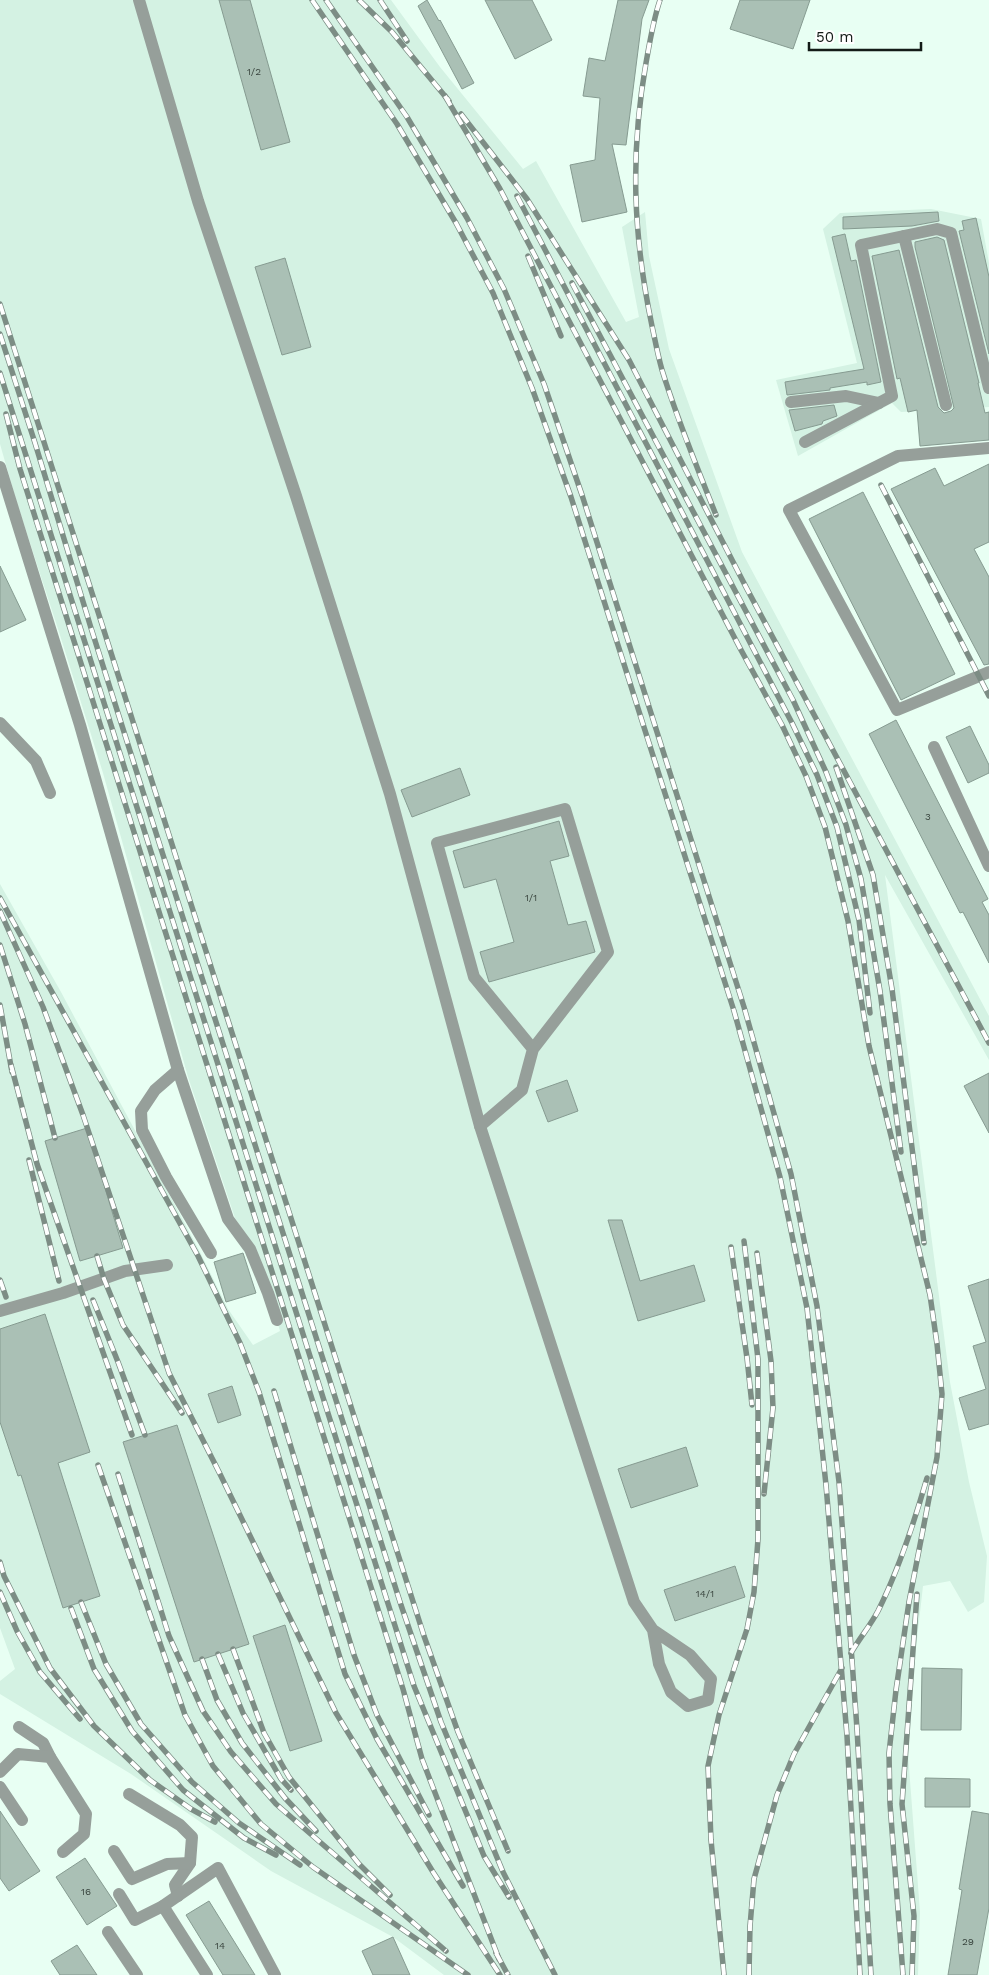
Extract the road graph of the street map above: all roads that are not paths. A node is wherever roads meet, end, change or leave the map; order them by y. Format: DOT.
graph roads {
  1 [pos="139,0"];
  2 [pos="904,236"];
  3 [pos="985,359"];
  4 [pos="989,388"];
  5 [pos="791,402"];
  6 [pos="879,403"];
  7 [pos="946,405"];
  8 [pos="805,442"];
  9 [pos="989,448"];
  10 [pos="0,467"];
  11 [pos="989,672"];
  12 [pos="0,723"];
  13 [pos="934,747"];
  14 [pos="50,793"];
  15 [pos="989,866"];
  16 [pos="532,1049"];
  17 [pos="178,1070"];
  18 [pos="480,1126"];
  19 [pos="211,1253"];
  20 [pos="167,1265"];
  21 [pos="0,1311"];
  22 [pos="277,1320"];
  23 [pos="653,1630"];
  24 [pos="18,1726"];
  25 [pos="50,1758"];
  26 [pos="0,1772"];
  27 [pos="0,1787"];
  28 [pos="129,1794"];
  29 [pos="22,1820"];
  30 [pos="114,1851"];
  31 [pos="63,1852"];
  32 [pos="190,1863"];
  33 [pos="119,1894"];
  34 [pos="178,1896"];
  35 [pos="163,1906"];
  36 [pos="108,1932"];
  37 [pos="137,1975"];
  38 [pos="207,1975"];
  39 [pos="275,1975"];
  1 -- 18 [label="street"];
  2 -- 3 [label="street"];
  2 -- 6 [label="street"];
  2 -- 7 [label="street"];
  3 -- 4 [label="street"];
  5 -- 6 [label="street"];
  6 -- 8 [label="street"];
  9 -- 11 [label="street"];
  10 -- 17 [label="street"];
  12 -- 14 [label="street"];
  13 -- 15 [label="street"];
  16 -- 16 [label="street"];
  16 -- 18 [label="street"];
  17 -- 19 [label="street"];
  17 -- 22 [label="street"];
  18 -- 23 [label="street"];
  20 -- 21 [label="street"];
  23 -- 23 [label="street"];
  24 -- 25 [label="street"];
  25 -- 26 [label="street"];
  25 -- 31 [label="street"];
  27 -- 29 [label="street"];
  28 -- 32 [label="street"];
  30 -- 32 [label="street"];
  32 -- 34 [label="street"];
  33 -- 35 [label="street"];
  34 -- 35 [label="street"];
  34 -- 39 [label="street"];
  35 -- 38 [label="street"];
  36 -- 37 [label="street"];
}
